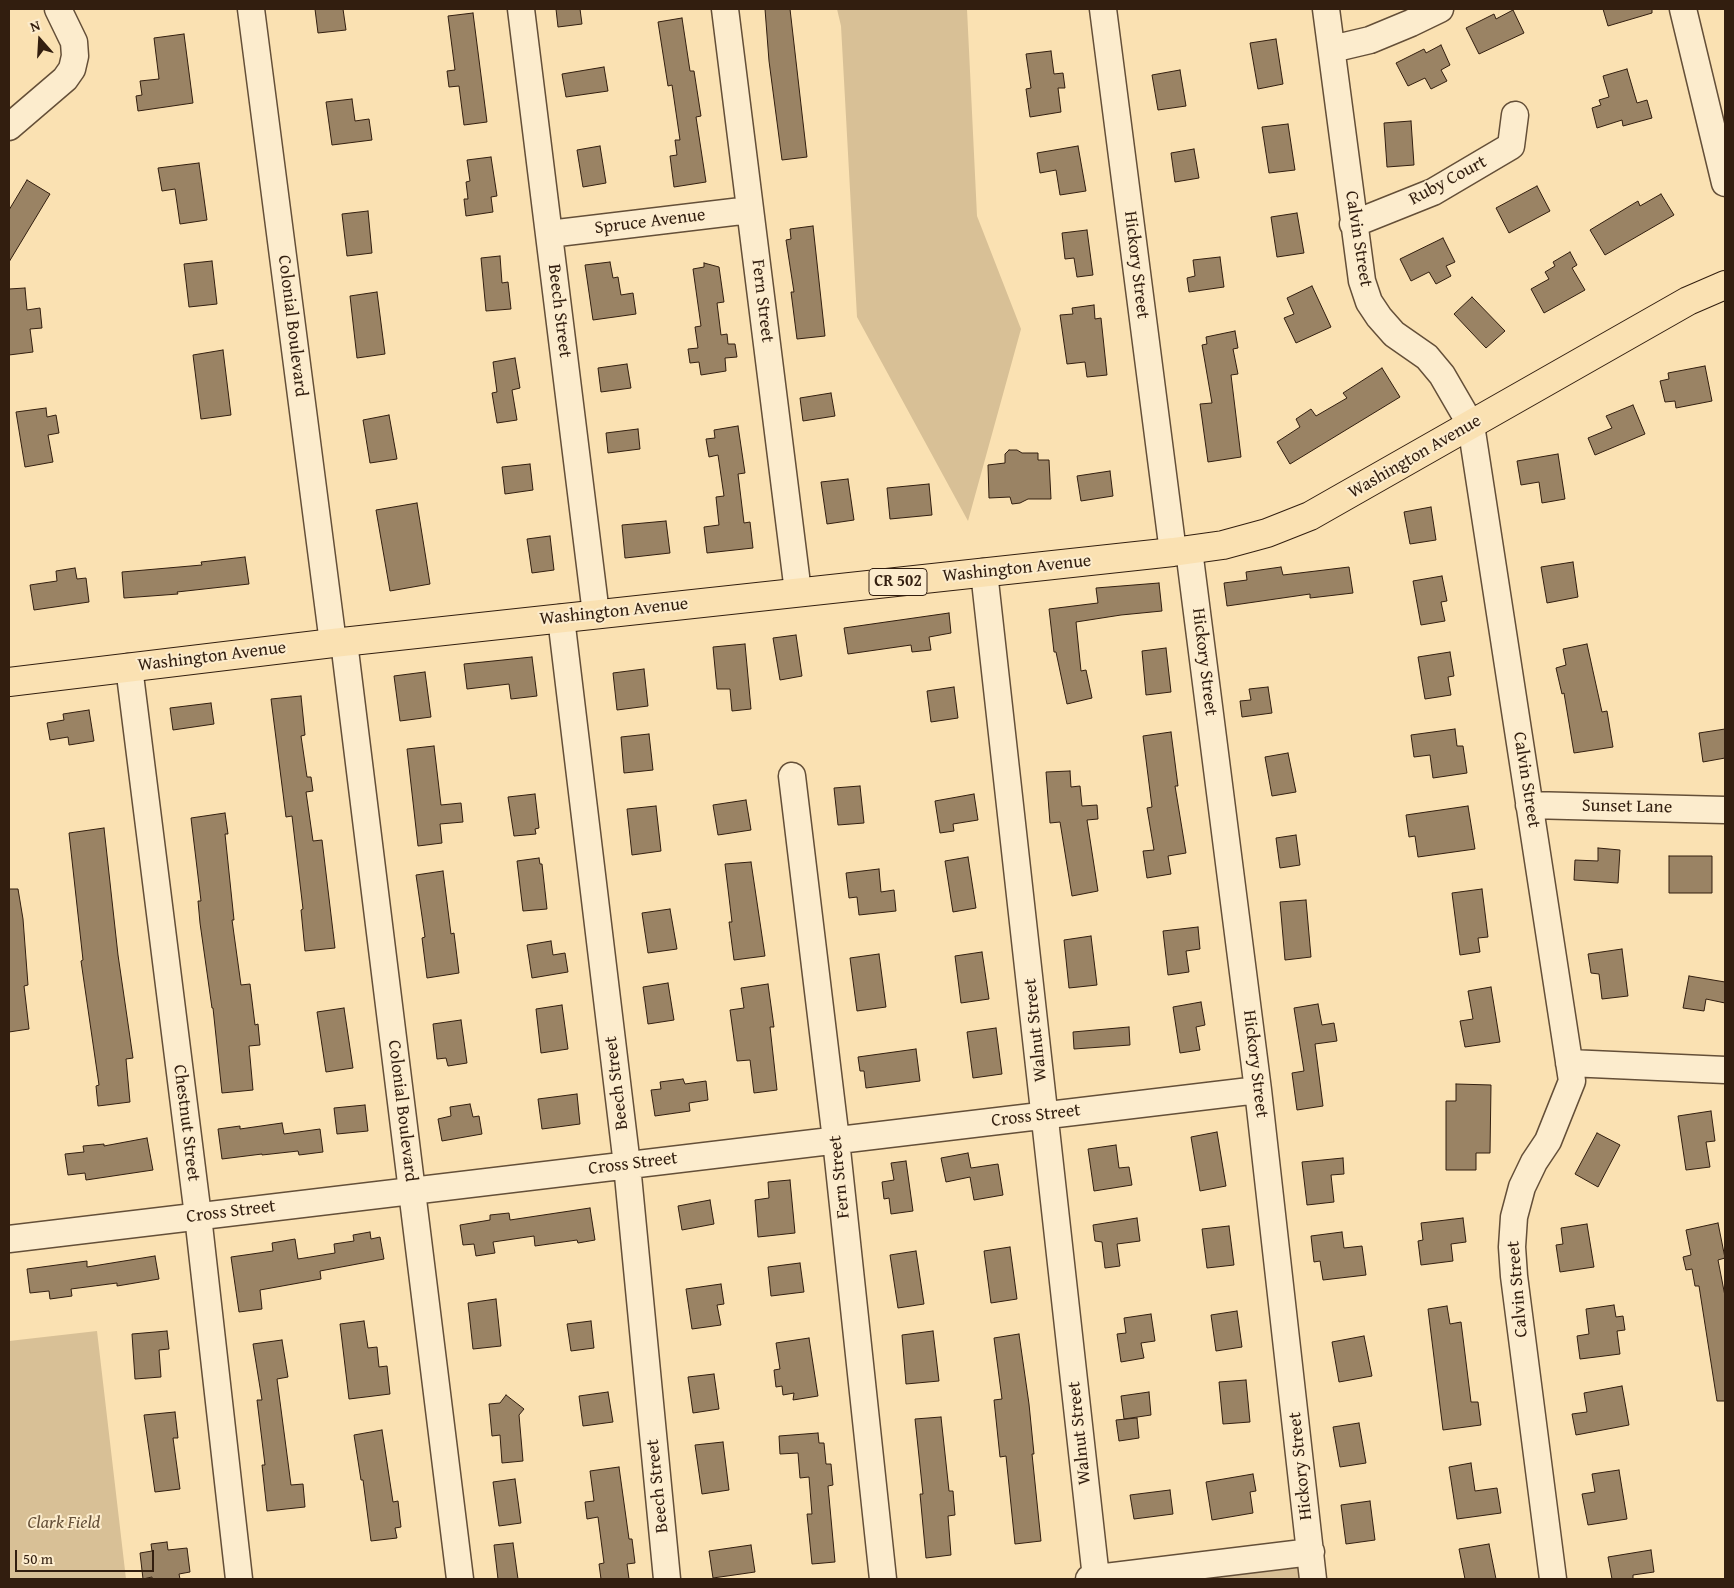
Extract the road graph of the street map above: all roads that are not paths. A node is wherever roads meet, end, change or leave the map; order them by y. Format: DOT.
graph roads {
  1 [pos="58,9"];
  2 [pos="251,9"];
  3 [pos="521,9"];
  4 [pos="725,9"];
  5 [pos="1103,9"];
  6 [pos="1326,9"];
  7 [pos="1440,9"];
  8 [pos="1683,9"];
  9 [pos="1332,49"];
  10 [pos="1515,115"];
  11 [pos="9,126"];
  12 [pos="1725,183"];
  13 [pos="750,210"];
  14 [pos="1354,224"];
  15 [pos="549,234"];
  16 [pos="1725,285"];
  17 [pos="1471,425"];
  18 [pos="1181,551"];
  19 [pos="984,572"];
  20 [pos="798,592"];
  21 [pos="596,614"];
  22 [pos="561,618"];
  23 [pos="338,642"];
  24 [pos="129,668"];
  25 [pos="9,682"];
  26 [pos="792,776"];
  27 [pos="1530,805"];
  28 [pos="1725,810"];
  29 [pos="1569,1063"];
  30 [pos="1725,1070"];
  31 [pos="1258,1090"];
  32 [pos="1045,1115"];
  33 [pos="836,1140"];
  34 [pos="627,1165"];
  35 [pos="412,1191"];
  36 [pos="198,1216"];
  37 [pos="9,1239"];
  38 [pos="1311,1552"];
  39 [pos="240,1579"];
  40 [pos="460,1579"];
  41 [pos="667,1579"];
  42 [pos="883,1579"];
  43 [pos="1092,1579"];
  44 [pos="1313,1579"];
  45 [pos="1553,1579"];
  1 -- 11 [label="street"];
  2 -- 23 [label="street, Colonial Boulevard"];
  3 -- 15 [label="street, Beech Street"];
  4 -- 13 [label="street, Fern Street"];
  5 -- 18 [label="street, Hickory Street"];
  6 -- 9 [label="street, Calvin Street"];
  7 -- 9 [label="street"];
  8 -- 12 [label="street"];
  9 -- 14 [label="street, Calvin Street"];
  10 -- 14 [label="street, Ruby Court"];
  13 -- 15 [label="street, Spruce Avenue"];
  13 -- 20 [label="street, Fern Street"];
  14 -- 17 [label="street, Calvin Street"];
  15 -- 21 [label="street, Beech Street"];
  16 -- 17 [label="main road, Washington Avenue / CR 502"];
  17 -- 18 [label="main road, Washington Avenue / CR 502"];
  17 -- 27 [label="street, Calvin Street"];
  18 -- 19 [label="main road, Washington Avenue / CR 502"];
  18 -- 31 [label="street, Hickory Street"];
  19 -- 20 [label="main road, Washington Avenue / CR 502"];
  19 -- 32 [label="street, Walnut Street"];
  20 -- 21 [label="main road, Washington Avenue / CR 502"];
  21 -- 22 [label="main road, Washington Avenue / CR 502"];
  22 -- 23 [label="main road, Washington Avenue / CR 502"];
  22 -- 34 [label="street, Beech Street"];
  23 -- 24 [label="main road, Washington Avenue / CR 502"];
  23 -- 35 [label="street, Colonial Boulevard"];
  24 -- 25 [label="main road, Washington Avenue / CR 502"];
  24 -- 36 [label="street, Chestnut Street"];
  26 -- 33 [label="street, Fern Street"];
  27 -- 28 [label="street, Sunset Lane"];
  27 -- 29 [label="street, Calvin Street"];
  29 -- 30 [label="street"];
  29 -- 45 [label="street, Calvin Street"];
  31 -- 32 [label="street, Cross Street"];
  31 -- 38 [label="street, Hickory Street"];
  32 -- 33 [label="street, Cross Street"];
  32 -- 43 [label="street, Walnut Street"];
  33 -- 34 [label="street, Cross Street"];
  33 -- 42 [label="street, Fern Street"];
  34 -- 35 [label="street, Cross Street"];
  34 -- 41 [label="street, Beech Street"];
  35 -- 36 [label="street, Cross Street"];
  35 -- 40 [label="street, Colonial Boulevard"];
  36 -- 37 [label="street, Cross Street"];
  36 -- 39 [label="street, Chestnut Street"];
  38 -- 43 [label="street"];
  38 -- 44 [label="street, Hickory Street"];
}
